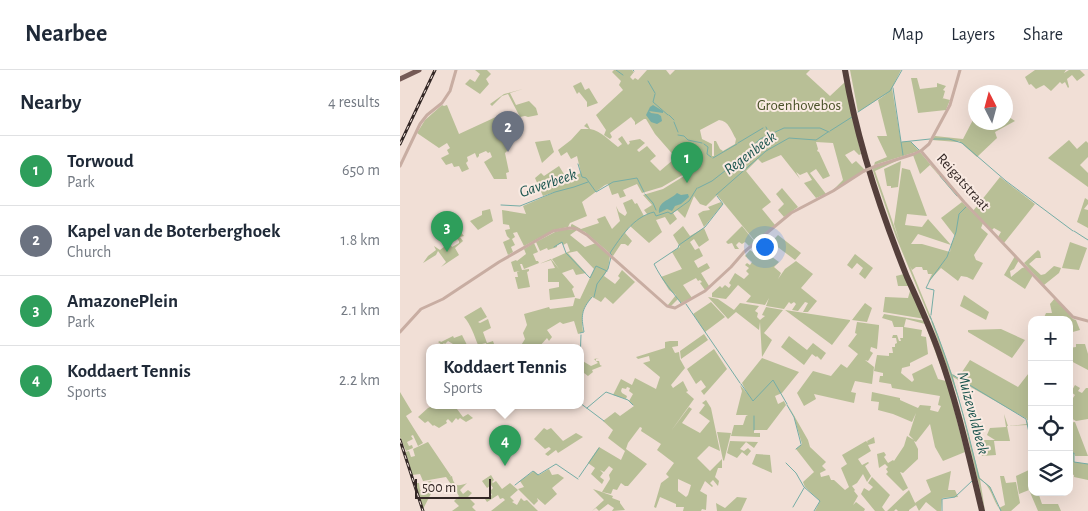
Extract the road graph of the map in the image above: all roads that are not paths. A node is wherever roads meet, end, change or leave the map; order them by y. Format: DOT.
graph roads {
  1 [pos="419,70"];
  2 [pos="456,70"];
  3 [pos="846,70"];
  4 [pos="960,70"];
  5 [pos="400,79"];
  6 [pos="920,151"];
  7 [pos="400,166"];
  8 [pos="1088,321"];
  9 [pos="400,332"];
  10 [pos="983,511"];
  1 -- 5 [label="main road"];
  2 -- 7 [label="street"];
  3 -- 10 [label="highway"];
  4 -- 6 [label="street"];
  6 -- 8 [label="street, Reigatstraat"];
  6 -- 9 [label="street, bridge"];
}
